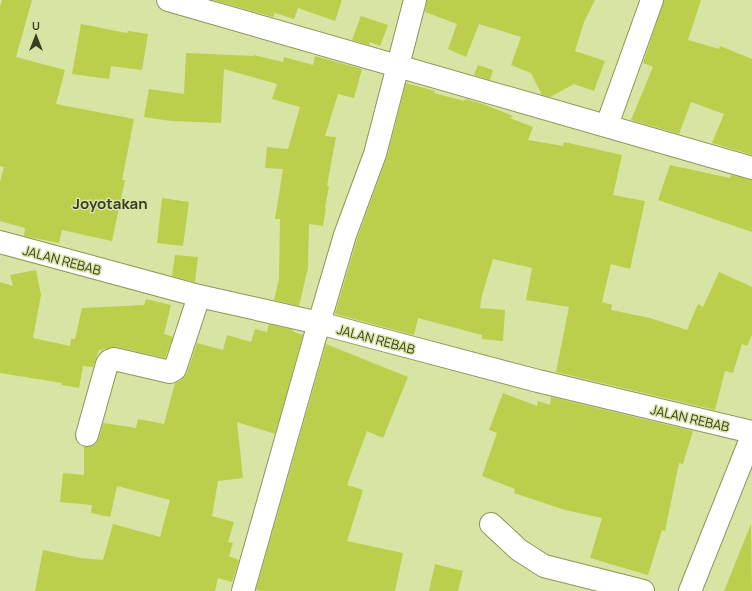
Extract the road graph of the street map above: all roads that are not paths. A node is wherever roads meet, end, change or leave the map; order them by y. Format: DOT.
graph roads {
  1 [pos="168,0"];
  2 [pos="415,0"];
  3 [pos="652,0"];
  4 [pos="207,5"];
  5 [pos="399,66"];
  6 [pos="607,125"];
  7 [pos="752,168"];
  8 [pos="0,242"];
  9 [pos="199,296"];
  10 [pos="319,324"];
  11 [pos="752,432"];
  12 [pos="87,435"];
  13 [pos="752,436"];
  14 [pos="491,524"];
  15 [pos="243,591"];
  16 [pos="643,591"];
  17 [pos="690,591"];
  1 -- 4 [label="street"];
  2 -- 5 [label="street"];
  3 -- 6 [label="street"];
  4 -- 5 [label="street"];
  5 -- 6 [label="street"];
  5 -- 10 [label="street"];
  6 -- 7 [label="street"];
  8 -- 9 [label="street, JALAN REBAB"];
  9 -- 10 [label="street, JALAN REBAB"];
  9 -- 12 [label="street"];
  10 -- 11 [label="street, JALAN REBAB"];
  10 -- 15 [label="street"];
  13 -- 17 [label="street"];
  14 -- 16 [label="street"];
}
